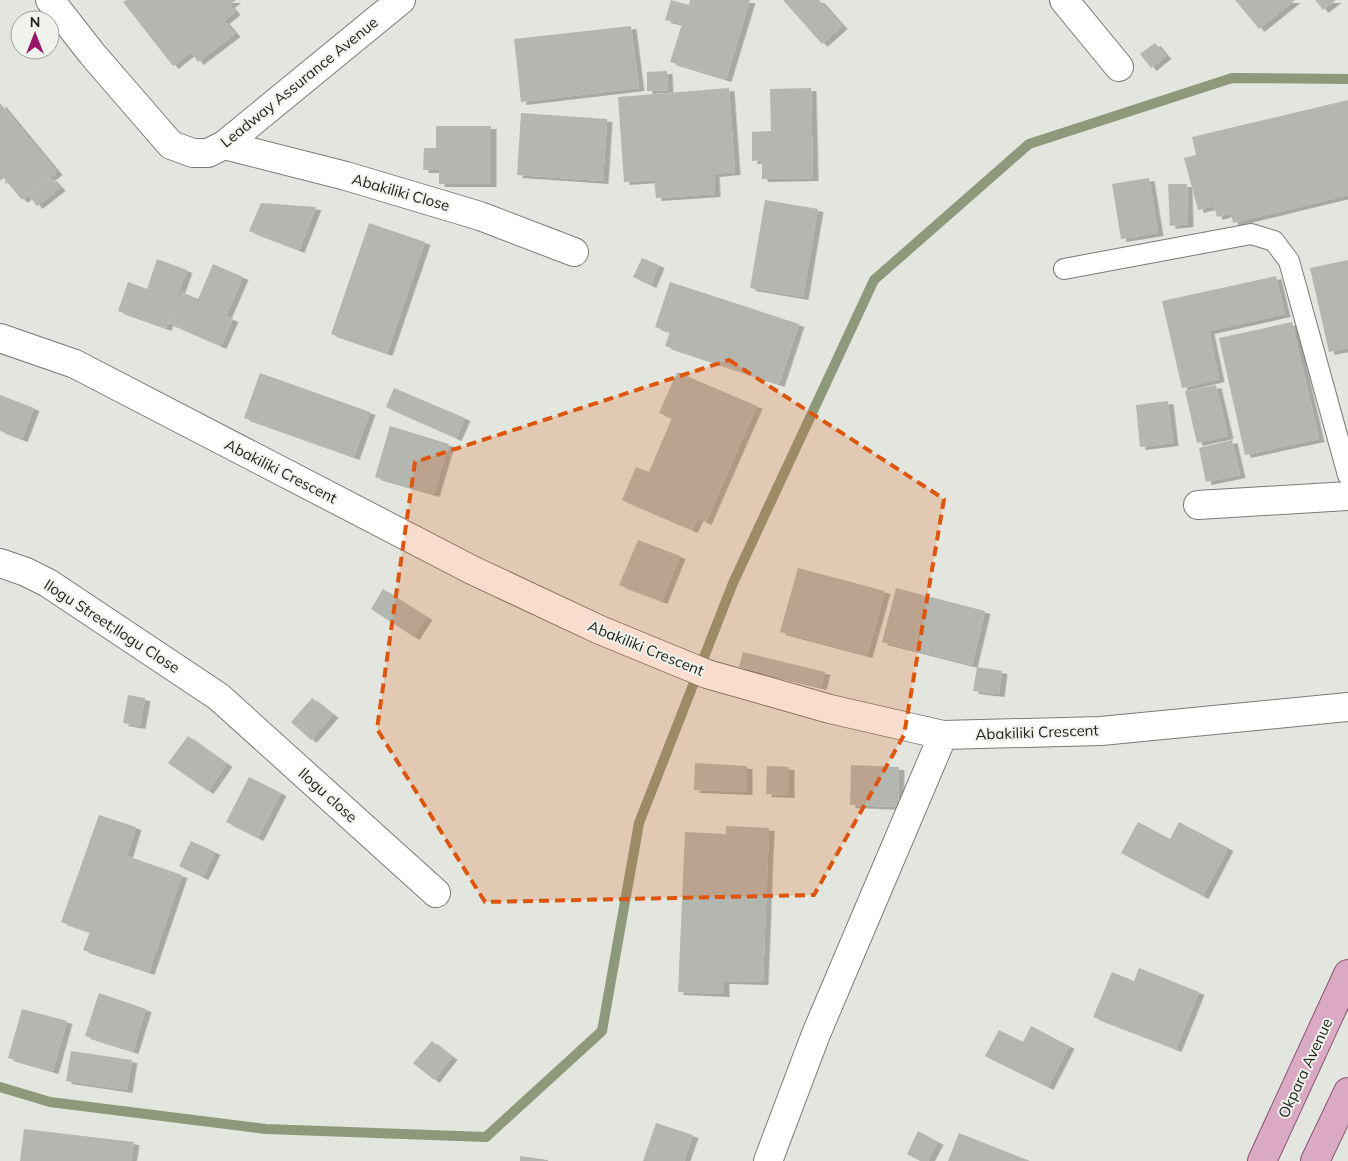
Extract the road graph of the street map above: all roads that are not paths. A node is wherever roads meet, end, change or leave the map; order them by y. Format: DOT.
graph roads {
  1 [pos="50,0"];
  2 [pos="401,0"];
  3 [pos="1064,0"];
  4 [pos="1119,67"];
  5 [pos="224,144"];
  6 [pos="574,252"];
  7 [pos="1064,268"];
  8 [pos="0,338"];
  9 [pos="1348,475"];
  10 [pos="1348,496"];
  11 [pos="1198,505"];
  12 [pos="0,563"];
  13 [pos="219,697"];
  14 [pos="1348,707"];
  15 [pos="943,735"];
  16 [pos="436,893"];
  17 [pos="1348,974"];
  18 [pos="1348,1092"];
  19 [pos="768,1161"];
  20 [pos="1262,1161"];
  21 [pos="1315,1161"];
  1 -- 5 [label="street, Leadway Assurance Avenue"];
  2 -- 5 [label="street, Leadway Assurance Avenue"];
  3 -- 4 [label="street"];
  5 -- 6 [label="street, Abakiliki Close"];
  7 -- 9 [label="lane"];
  8 -- 15 [label="street, Abakiliki Crescent"];
  10 -- 11 [label="street"];
  12 -- 13 [label="street, Ilogu Street;Ilogu Close"];
  13 -- 16 [label="street, Ilogu close"];
  14 -- 15 [label="street, Abakiliki Crescent"];
  15 -- 19 [label="street"];
  17 -- 20 [label="main road, Okpara Avenue"];
  18 -- 21 [label="main road"];
}
